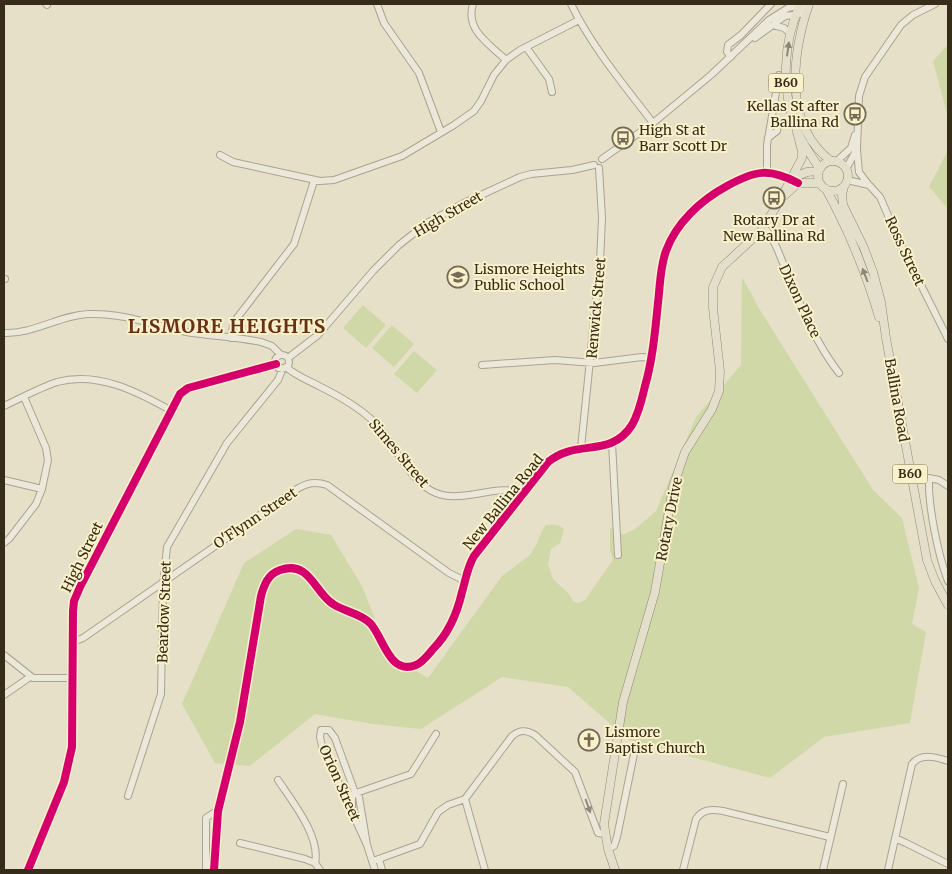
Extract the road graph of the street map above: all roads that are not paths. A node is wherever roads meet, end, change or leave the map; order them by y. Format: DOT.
graph roads {
  1 [pos="377,4"];
  2 [pos="473,4"];
  3 [pos="571,4"];
  4 [pos="771,4"];
  5 [pos="804,4"];
  6 [pos="935,4"];
  7 [pos="927,5"];
  8 [pos="796,14"];
  9 [pos="579,20"];
  10 [pos="773,25"];
  11 [pos="790,33"];
  12 [pos="745,45"];
  13 [pos="526,46"];
  14 [pos="731,57"];
  15 [pos="506,60"];
  16 [pos="779,75"];
  17 [pos="552,92"];
  18 [pos="858,120"];
  19 [pos="653,123"];
  20 [pos="441,132"];
  21 [pos="797,132"];
  22 [pos="857,149"];
  23 [pos="220,155"];
  24 [pos="834,162"];
  25 [pos="597,166"];
  26 [pos="819,170"];
  27 [pos="846,170"];
  28 [pos="768,172"];
  29 [pos="861,176"];
  30 [pos="790,179"];
  31 [pos="314,181"];
  32 [pos="798,183"];
  33 [pos="819,183"];
  34 [pos="845,183"];
  35 [pos="869,185"];
  36 [pos="826,189"];
  37 [pos="779,202"];
  38 [pos="764,227"];
  39 [pos="4,333"];
  40 [pos="231,338"];
  41 [pos="886,338"];
  42 [pos="948,339"];
  43 [pos="281,355"];
  44 [pos="288,358"];
  45 [pos="652,358"];
  46 [pos="590,363"];
  47 [pos="276,364"];
  48 [pos="482,365"];
  49 [pos="284,368"];
  50 [pos="839,373"];
  51 [pos="24,397"];
  52 [pos="4,406"];
  53 [pos="170,410"];
  54 [pos="612,443"];
  55 [pos="580,448"];
  56 [pos="4,480"];
  57 [pos="948,486"];
  58 [pos="42,489"];
  59 [pos="523,494"];
  60 [pos="4,544"];
  61 [pos="618,555"];
  62 [pos="164,581"];
  63 [pos="465,581"];
  64 [pos="948,581"];
  65 [pos="948,605"];
  66 [pos="73,642"];
  67 [pos="4,655"];
  68 [pos="30,677"];
  69 [pos="73,678"];
  70 [pos="4,695"];
  71 [pos="436,734"];
  72 [pos="634,754"];
  73 [pos="948,761"];
  74 [pos="278,780"];
  75 [pos="843,784"];
  76 [pos="356,793"];
  77 [pos="128,796"];
  78 [pos="465,798"];
  79 [pos="218,810"];
  80 [pos="352,812"];
  81 [pos="605,834"];
  82 [pos="830,837"];
  83 [pos="895,838"];
  84 [pos="240,843"];
  85 [pos="367,845"];
  86 [pos="608,849"];
  87 [pos="376,860"];
  88 [pos="315,863"];
  89 [pos="948,864"];
  90 [pos="28,870"];
  91 [pos="206,870"];
  92 [pos="214,870"];
  93 [pos="320,870"];
  94 [pos="375,870"];
  95 [pos="382,870"];
  96 [pos="485,870"];
  97 [pos="615,870"];
  98 [pos="683,870"];
  99 [pos="823,870"];
  100 [pos="888,870"];
  1 -- 20 [label="street"];
  2 -- 15 [label="street"];
  3 -- 9 [label="street"];
  4 -- 14 [label="street"];
  5 -- 8 [label="main road, B60"];
  5 -- 12 [label="street"];
  5 -- 24 [label="main road, B60"];
  6 -- 7 [label="street"];
  7 -- 18 [label="street"];
  8 -- 10 [label="street"];
  8 -- 11 [label="main road, B60"];
  9 -- 13 [label="street"];
  9 -- 19 [label="street"];
  10 -- 11 [label="street"];
  10 -- 12 [label="street"];
  21 -- 11 [label="main road, B60, one-way"];
  12 -- 14 [label="street"];
  13 -- 15 [label="street"];
  13 -- 17 [label="street"];
  14 -- 19 [label="street"];
  15 -- 20 [label="street"];
  16 -- 28 [label="street"];
  18 -- 22 [label="street"];
  18 -- 24 [label="street"];
  19 -- 25 [label="street"];
  20 -- 31 [label="street"];
  21 -- 26 [label="main road, B60"];
  21 -- 30 [label="main road, Rotary Drive"];
  22 -- 27 [label="street"];
  22 -- 29 [label="street"];
  23 -- 31 [label="street"];
  24 -- 26 [label="main road"];
  24 -- 27 [label="main road, B60"];
  25 -- 44 [label="street, High Street"];
  25 -- 46 [label="street, Renwick Street"];
  26 -- 30 [label="main road"];
  26 -- 33 [label="main road"];
  27 -- 29 [label="street"];
  27 -- 34 [label="main road, B60"];
  28 -- 30 [label="street"];
  28 -- 45 [label="street"];
  29 -- 35 [label="street, Ross Street"];
  30 -- 32 [label="street"];
  30 -- 37 [label="main road, Rotary Drive"];
  31 -- 40 [label="street"];
  32 -- 33 [label="main road"];
  32 -- 37 [label="main road, Rotary Drive"];
  33 -- 36 [label="main road, B60"];
  34 -- 35 [label="street"];
  34 -- 36 [label="main road"];
  34 -- 41 [label="main road, Ballina Road / B60"];
  35 -- 42 [label="street, Ross Street"];
  41 -- 36 [label="main road, Ballina Road / B60, one-way"];
  37 -- 38 [label="main road, Rotary Drive"];
  38 -- 50 [label="street, Dixon Place"];
  38 -- 81 [label="main road, Rotary Drive"];
  39 -- 40 [label="street"];
  40 -- 43 [label="street"];
  41 -- 65 [label="main road, Ballina Road / B60"];
  43 -- 44 [label="street"];
  43 -- 47 [label="street"];
  44 -- 49 [label="street"];
  45 -- 46 [label="street"];
  45 -- 54 [label="street"];
  46 -- 48 [label="street"];
  46 -- 55 [label="street, Renwick Street"];
  47 -- 49 [label="street"];
  47 -- 53 [label="street, High Street"];
  49 -- 59 [label="street, Simes Street"];
  49 -- 62 [label="street, Beardow Street"];
  51 -- 52 [label="street"];
  51 -- 53 [label="street"];
  51 -- 58 [label="street"];
  53 -- 66 [label="street, High Street"];
  54 -- 55 [label="street, New Ballina Road"];
  54 -- 61 [label="street"];
  55 -- 59 [label="street, New Ballina Road"];
  56 -- 58 [label="street"];
  57 -- 64 [label="street"];
  58 -- 60 [label="street"];
  59 -- 63 [label="street, New Ballina Road"];
  62 -- 63 [label="street, O'Flynn Street"];
  62 -- 66 [label="street, O'Flynn Street"];
  62 -- 77 [label="street, Beardow Street"];
  63 -- 79 [label="street, New Ballina Road"];
  66 -- 69 [label="street, High Street"];
  67 -- 68 [label="street"];
  68 -- 69 [label="street"];
  68 -- 70 [label="street"];
  69 -- 90 [label="street, High Street"];
  71 -- 76 [label="street"];
  72 -- 86 [label="street"];
  73 -- 83 [label="street"];
  74 -- 88 [label="street"];
  75 -- 82 [label="street"];
  76 -- 80 [label="street"];
  76 -- 80 [label="street, Orion Street"];
  76 -- 85 [label="street, Orion Street"];
  78 -- 81 [label="street, one-way"];
  78 -- 87 [label="street"];
  78 -- 96 [label="street"];
  79 -- 91 [label="street"];
  79 -- 92 [label="street, New Ballina Road"];
  80 -- 85 [label="street, Orion Street"];
  81 -- 86 [label="main road, Rotary Drive"];
  82 -- 98 [label="street"];
  82 -- 99 [label="street"];
  83 -- 89 [label="street"];
  83 -- 100 [label="street"];
  84 -- 88 [label="street"];
  85 -- 87 [label="street, Orion Street"];
  86 -- 97 [label="main road, Rotary Drive"];
  87 -- 94 [label="street, Orion Street"];
  87 -- 95 [label="street"];
  88 -- 93 [label="street"];
}
